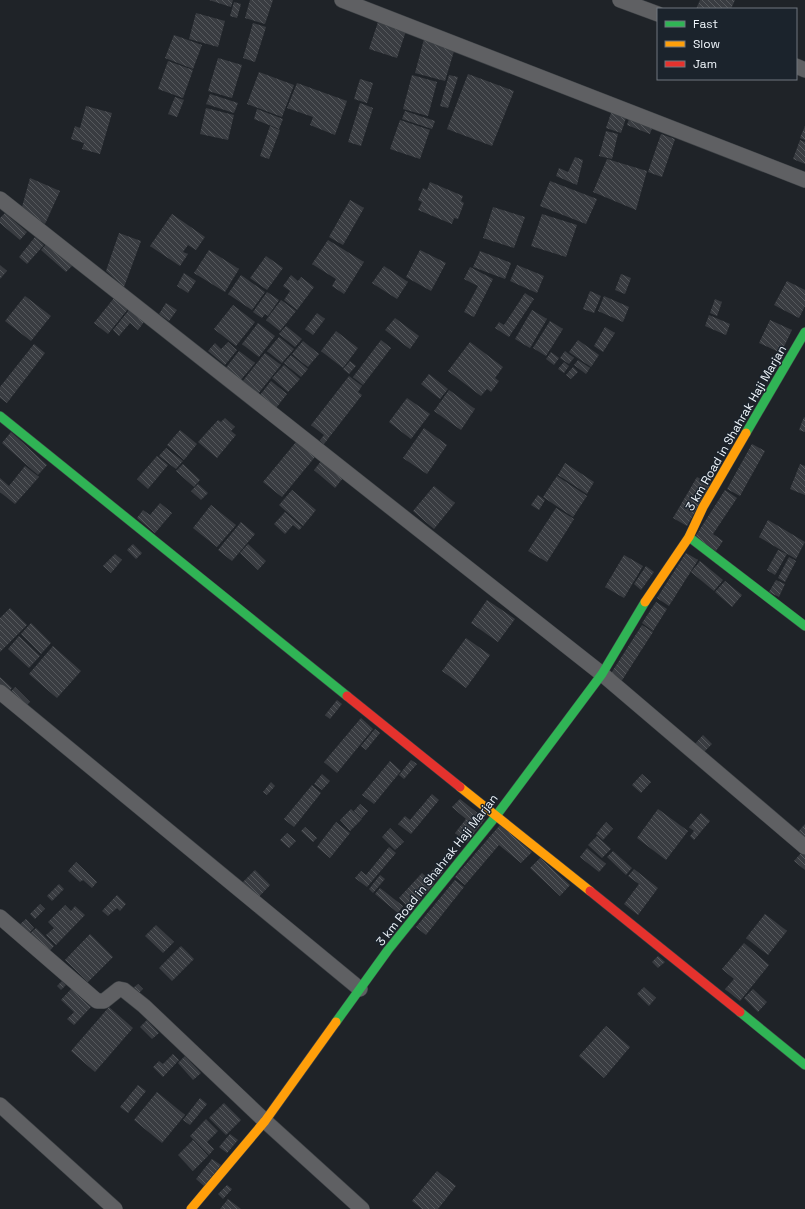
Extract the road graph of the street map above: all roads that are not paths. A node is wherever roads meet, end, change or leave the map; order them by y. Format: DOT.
graph roads {
  1 [pos="342,0"];
  2 [pos="620,0"];
  3 [pos="657,14"];
  4 [pos="805,180"];
  5 [pos="0,199"];
  6 [pos="805,332"];
  7 [pos="0,416"];
  8 [pos="689,537"];
  9 [pos="805,626"];
  10 [pos="602,674"];
  11 [pos="0,692"];
  12 [pos="496,816"];
  13 [pos="805,847"];
  14 [pos="0,917"];
  15 [pos="360,989"];
  16 [pos="805,1065"];
  17 [pos="0,1105"];
  18 [pos="265,1121"];
  19 [pos="115,1209"];
  20 [pos="191,1209"];
  21 [pos="362,1209"];
  1 -- 4 [label="street"];
  2 -- 3 [label="street"];
  5 -- 10 [label="street"];
  6 -- 8 [label="street, 3 km Road in Shahrak Haji Marjan"];
  7 -- 12 [label="street"];
  8 -- 9 [label="street"];
  8 -- 10 [label="street, 3 km Road in Shahrak Haji Marjan"];
  10 -- 12 [label="street, 3 km Road in Shahrak Haji Marjan"];
  10 -- 13 [label="street"];
  11 -- 15 [label="street"];
  12 -- 15 [label="street, 3 km Road in Shahrak Haji Marjan"];
  12 -- 16 [label="street"];
  14 -- 18 [label="street"];
  15 -- 18 [label="street, 3 km Road in Shahrak Haji Marjan"];
  17 -- 19 [label="street"];
  18 -- 20 [label="street, 3 km Road in Shahrak Haji Marjan"];
  18 -- 21 [label="street"];
}
